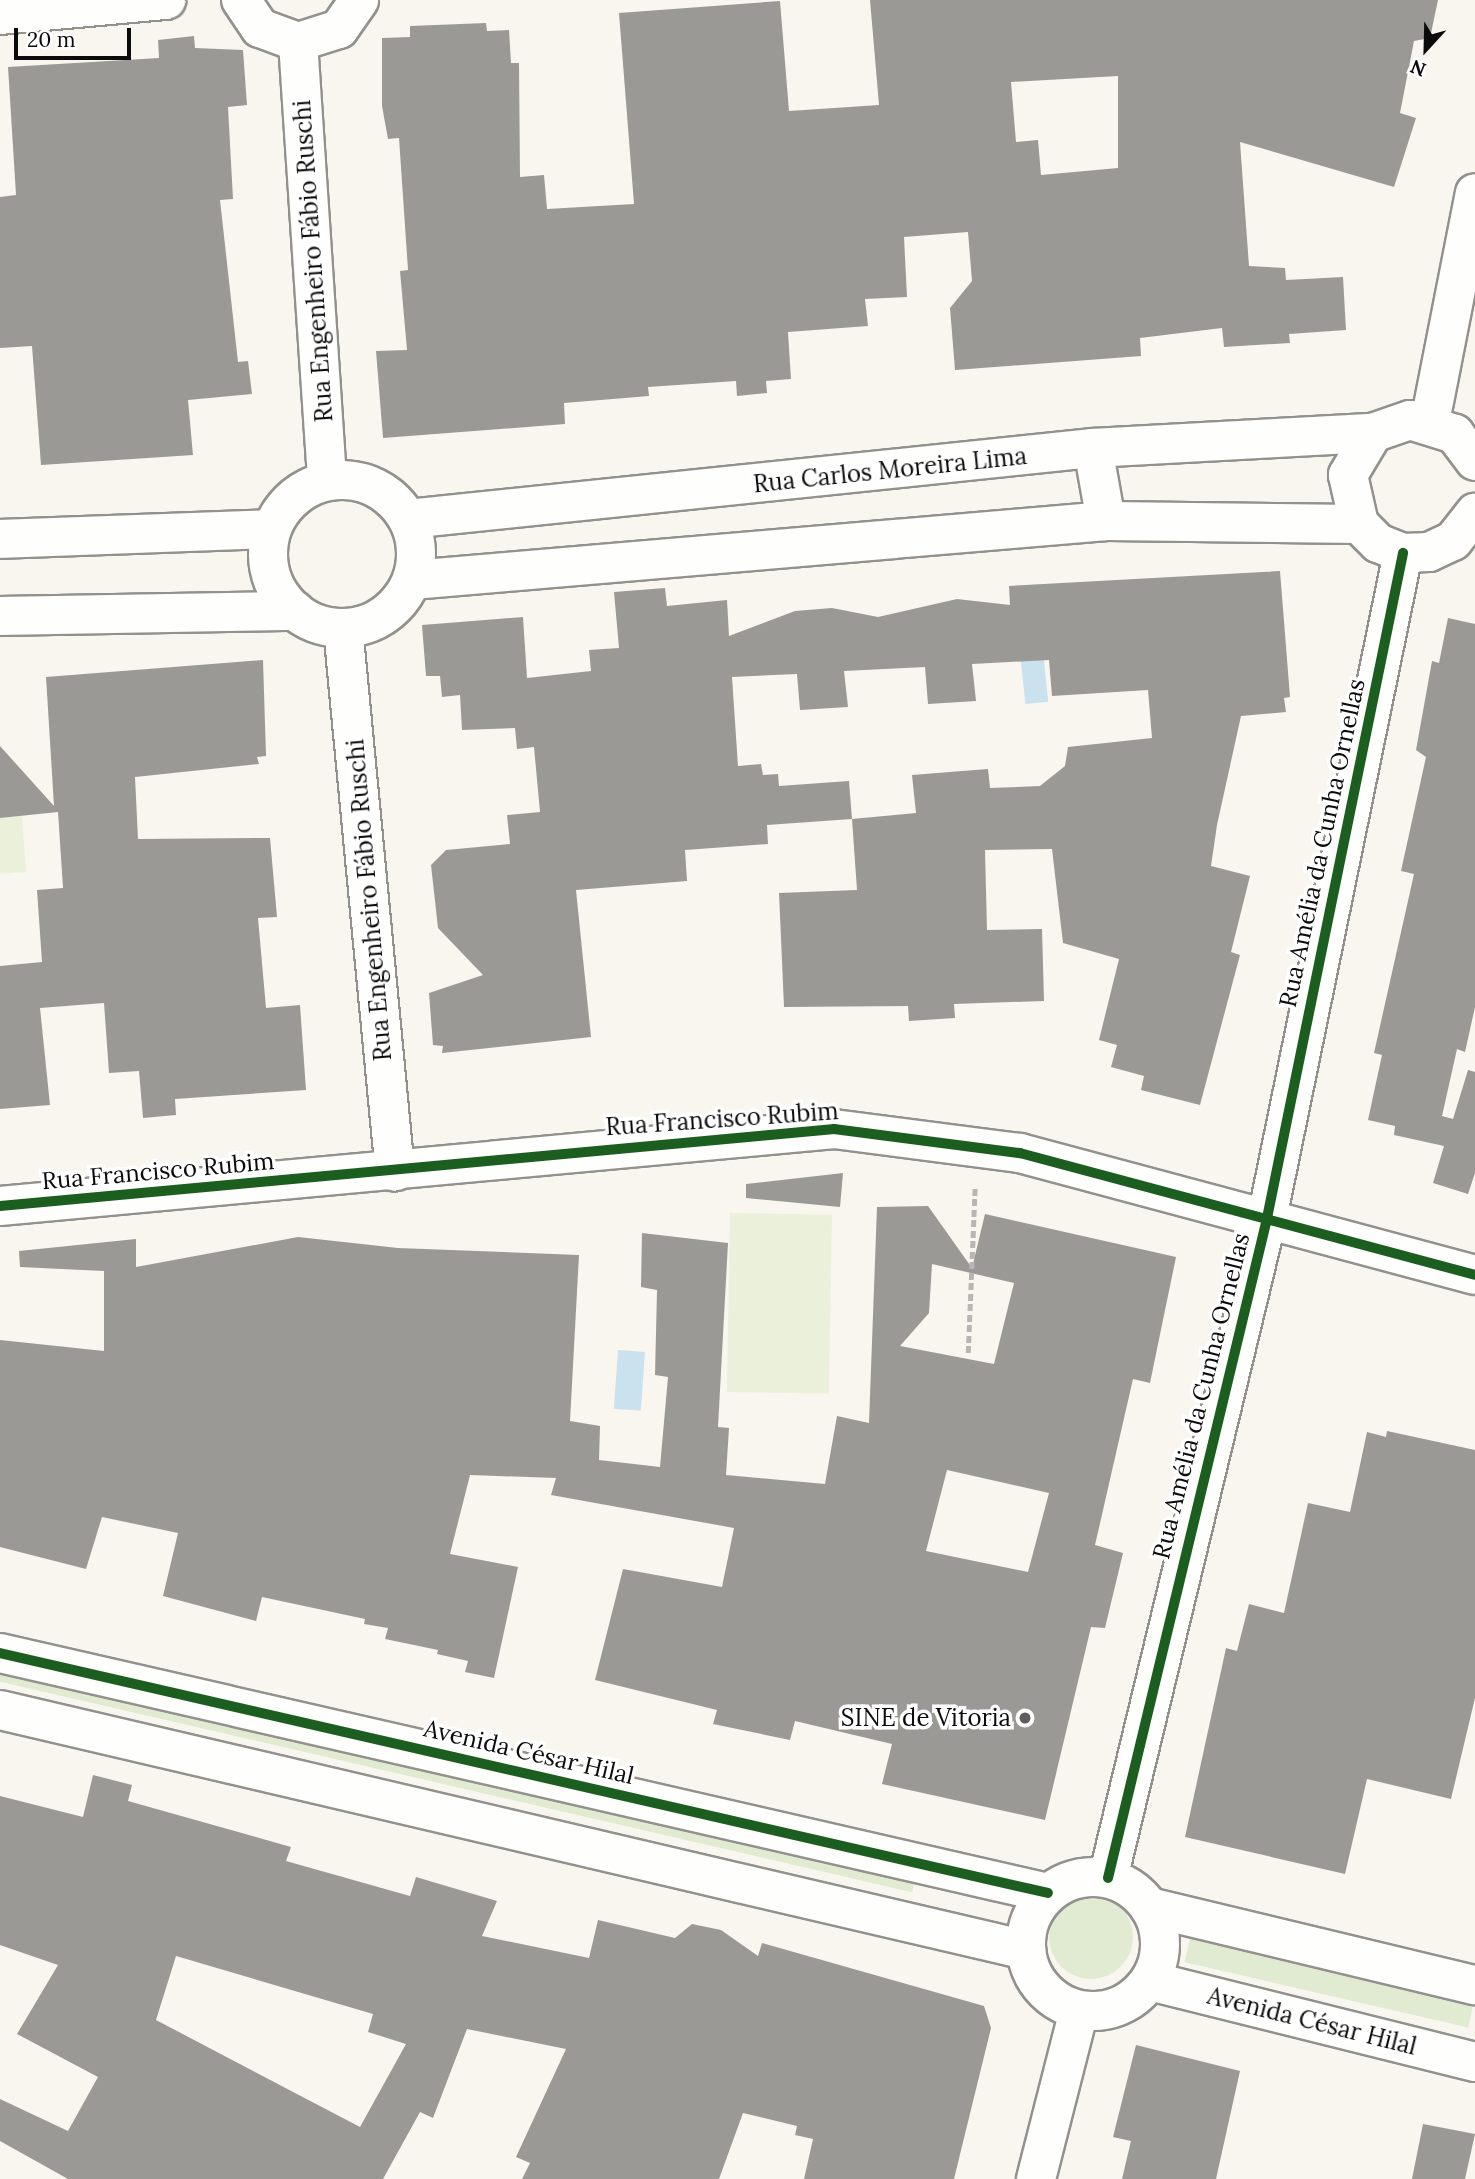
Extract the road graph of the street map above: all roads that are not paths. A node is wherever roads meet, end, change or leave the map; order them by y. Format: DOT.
graph roads {
  1 [pos="166,0"];
  2 [pos="241,0"];
  3 [pos="359,0"];
  4 [pos="0,15"];
  5 [pos="298,42"];
  6 [pos="1475,192"];
  7 [pos="1430,422"];
  8 [pos="1373,433"];
  9 [pos="1093,447"];
  10 [pos="1474,457"];
  11 [pos="327,481"];
  12 [pos="408,519"];
  13 [pos="1474,520"];
  14 [pos="1106,521"];
  15 [pos="1359,524"];
  16 [pos="271,529"];
  17 [pos="0,539"];
  18 [pos="1403,553"];
  19 [pos="412,580"];
  20 [pos="295,611"];
  21 [pos="0,616"];
  22 [pos="343,628"];
  23 [pos="395,1172"];
  24 [pos="0,1206"];
  25 [pos="1266,1223"];
  26 [pos="1475,1275"];
  27 [pos="0,1653"];
  28 [pos="0,1710"];
  29 [pos="1108,1878"];
  30 [pos="1048,1893"];
  31 [pos="1149,1907"];
  32 [pos="1026,1950"];
  33 [pos="1150,1981"];
  34 [pos="1475,1985"];
  35 [pos="1079,2010"];
  36 [pos="1475,2062"];
  37 [pos="1036,2179"];
  1 -- 4 [label="street"];
  2 -- 5 [label="street"];
  3 -- 5 [label="street"];
  5 -- 11 [label="street, Rua Engenheiro Fábio Ruschi"];
  6 -- 7 [label="street"];
  7 -- 8 [label="street, Rua Carlos Moreira Lima"];
  7 -- 10 [label="street"];
  8 -- 9 [label="street, Rua Carlos Moreira Lima"];
  8 -- 15 [label="street"];
  9 -- 12 [label="street, Rua Carlos Moreira Lima"];
  9 -- 14 [label="street"];
  11 -- 12 [label="street"];
  11 -- 16 [label="street"];
  12 -- 19 [label="street"];
  13 -- 18 [label="street"];
  14 -- 15 [label="street"];
  14 -- 19 [label="street"];
  15 -- 18 [label="street"];
  16 -- 17 [label="street"];
  16 -- 20 [label="street"];
  18 -- 25 [label="street, Rua Amélia da Cunha Ornellas"];
  19 -- 22 [label="street"];
  20 -- 21 [label="street"];
  20 -- 22 [label="street"];
  22 -- 23 [label="street, Rua Engenheiro Fábio Ruschi"];
  23 -- 24 [label="street, Rua Francisco Rubim"];
  23 -- 25 [label="street, Rua Francisco Rubim"];
  25 -- 26 [label="street, Rua Francisco Rubim"];
  25 -- 29 [label="street, Rua Amélia da Cunha Ornellas"];
  27 -- 30 [label="street, Avenida César Hilal"];
  28 -- 32 [label="street"];
  29 -- 30 [label="street"];
  29 -- 31 [label="street"];
  30 -- 32 [label="street"];
  31 -- 33 [label="street"];
  31 -- 34 [label="street"];
  32 -- 35 [label="street"];
  33 -- 35 [label="street"];
  33 -- 36 [label="street, Avenida César Hilal"];
  35 -- 37 [label="street"];
}
